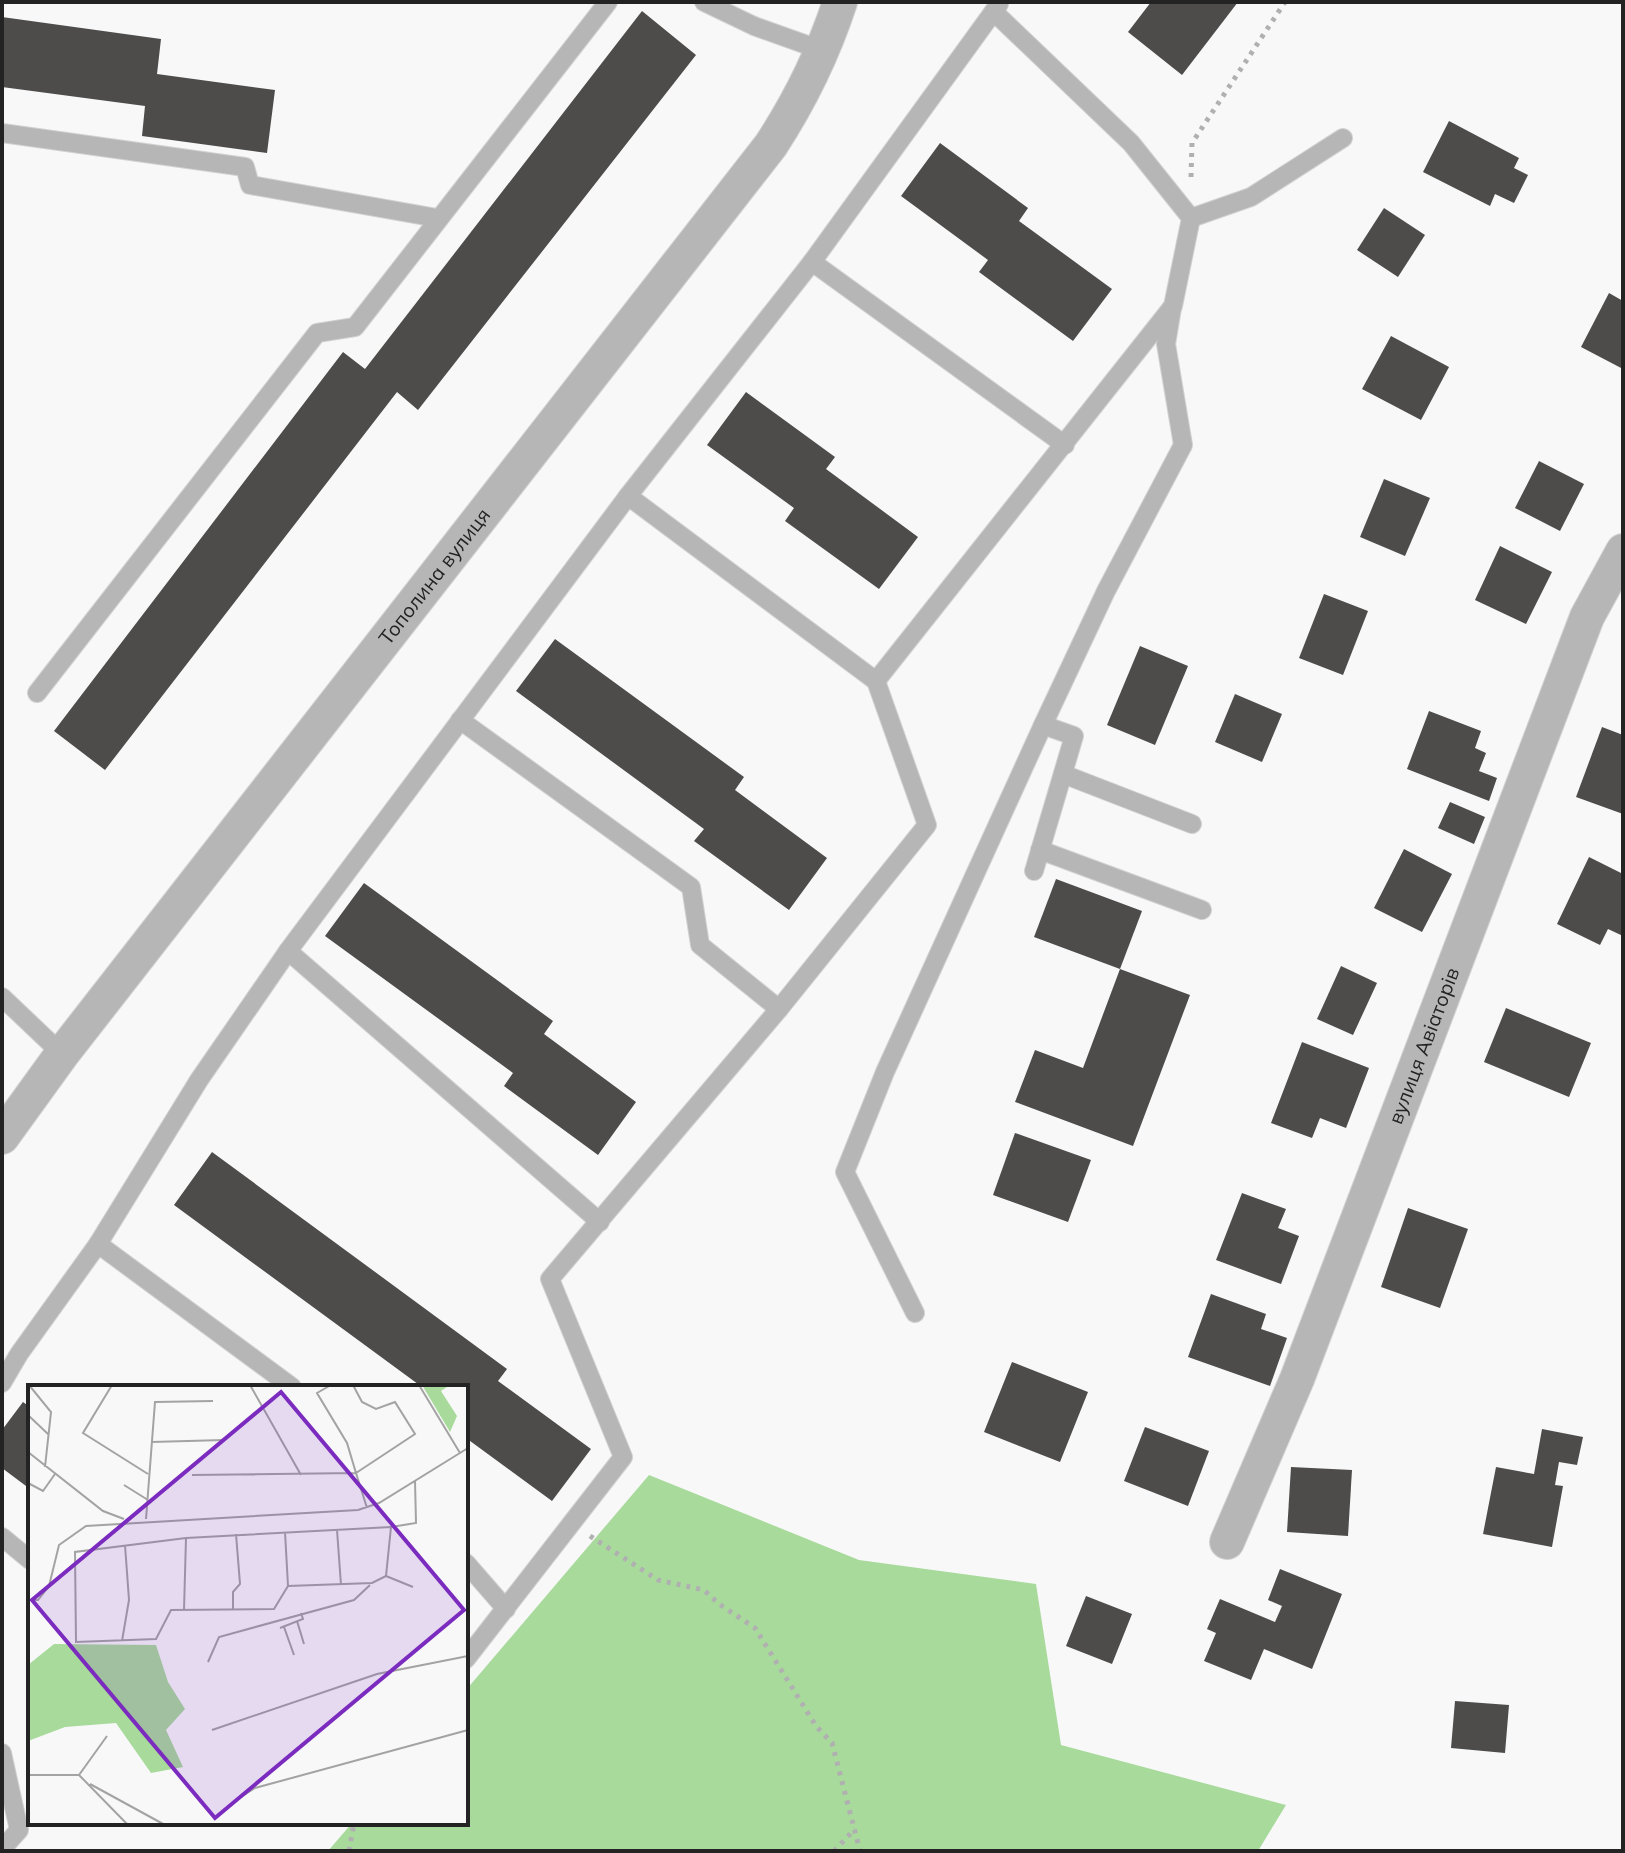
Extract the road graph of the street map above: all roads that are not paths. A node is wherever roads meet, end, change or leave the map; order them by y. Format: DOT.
graph roads {
  1 [pos="608,2"];
  2 [pos="704,2"];
  3 [pos="840,2"];
  4 [pos="997,7"];
  5 [pos="824,51"];
  6 [pos="2,133"];
  7 [pos="1343,138"];
  8 [pos="437,218"];
  9 [pos="1191,218"];
  10 [pos="812,262"];
  11 [pos="1173,306"];
  12 [pos="1065,445"];
  13 [pos="628,496"];
  14 [pos="1623,551"];
  15 [pos="876,681"];
  16 [pos="37,693"];
  17 [pos="460,720"];
  18 [pos="1043,725"];
  19 [pos="1063,774"];
  20 [pos="1192,824"];
  21 [pos="1040,850"];
  22 [pos="1034,871"];
  23 [pos="1202,910"];
  24 [pos="288,951"];
  25 [pos="2,997"];
  26 [pos="779,1009"];
  27 [pos="62,1054"];
  28 [pos="2,1137"];
  29 [pos="600,1222"];
  30 [pos="98,1244"];
  31 [pos="915,1313"];
  32 [pos="2,1383"];
  33 [pos="289,1385"];
  34 [pos="2,1537"];
  35 [pos="1227,1542"];
  36 [pos="28,1558"];
  37 [pos="468,1565"];
  38 [pos="506,1609"];
  39 [pos="468,1656"];
  40 [pos="2,1753"];
  41 [pos="2,1849"];
  1 -- 8 [label="lane"];
  2 -- 5 [label="lane"];
  3 -- 5 [label="street, Тополина вулиця"];
  4 -- 9 [label="lane"];
  4 -- 10 [label="lane"];
  5 -- 27 [label="street, Тополина вулиця"];
  6 -- 8 [label="lane"];
  7 -- 9 [label="lane"];
  8 -- 16 [label="lane"];
  9 -- 11 [label="lane"];
  10 -- 12 [label="lane"];
  10 -- 13 [label="lane"];
  11 -- 12 [label="lane"];
  11 -- 18 [label="lane"];
  12 -- 15 [label="lane"];
  13 -- 15 [label="lane"];
  13 -- 17 [label="lane"];
  14 -- 35 [label="street, вулиця Авіаторів"];
  15 -- 26 [label="lane"];
  17 -- 24 [label="lane"];
  17 -- 26 [label="lane"];
  18 -- 19 [label="lane"];
  18 -- 31 [label="lane"];
  19 -- 20 [label="lane"];
  19 -- 21 [label="lane"];
  21 -- 22 [label="lane"];
  21 -- 23 [label="lane"];
  24 -- 29 [label="lane"];
  24 -- 30 [label="lane"];
  25 -- 27 [label="lane"];
  26 -- 29 [label="lane"];
  27 -- 28 [label="street, Тополина вулиця"];
  29 -- 38 [label="lane"];
  30 -- 32 [label="lane"];
  30 -- 33 [label="lane"];
  34 -- 36 [label="lane"];
  37 -- 38 [label="lane"];
  38 -- 39 [label="lane"];
  40 -- 41 [label="lane"];
}
